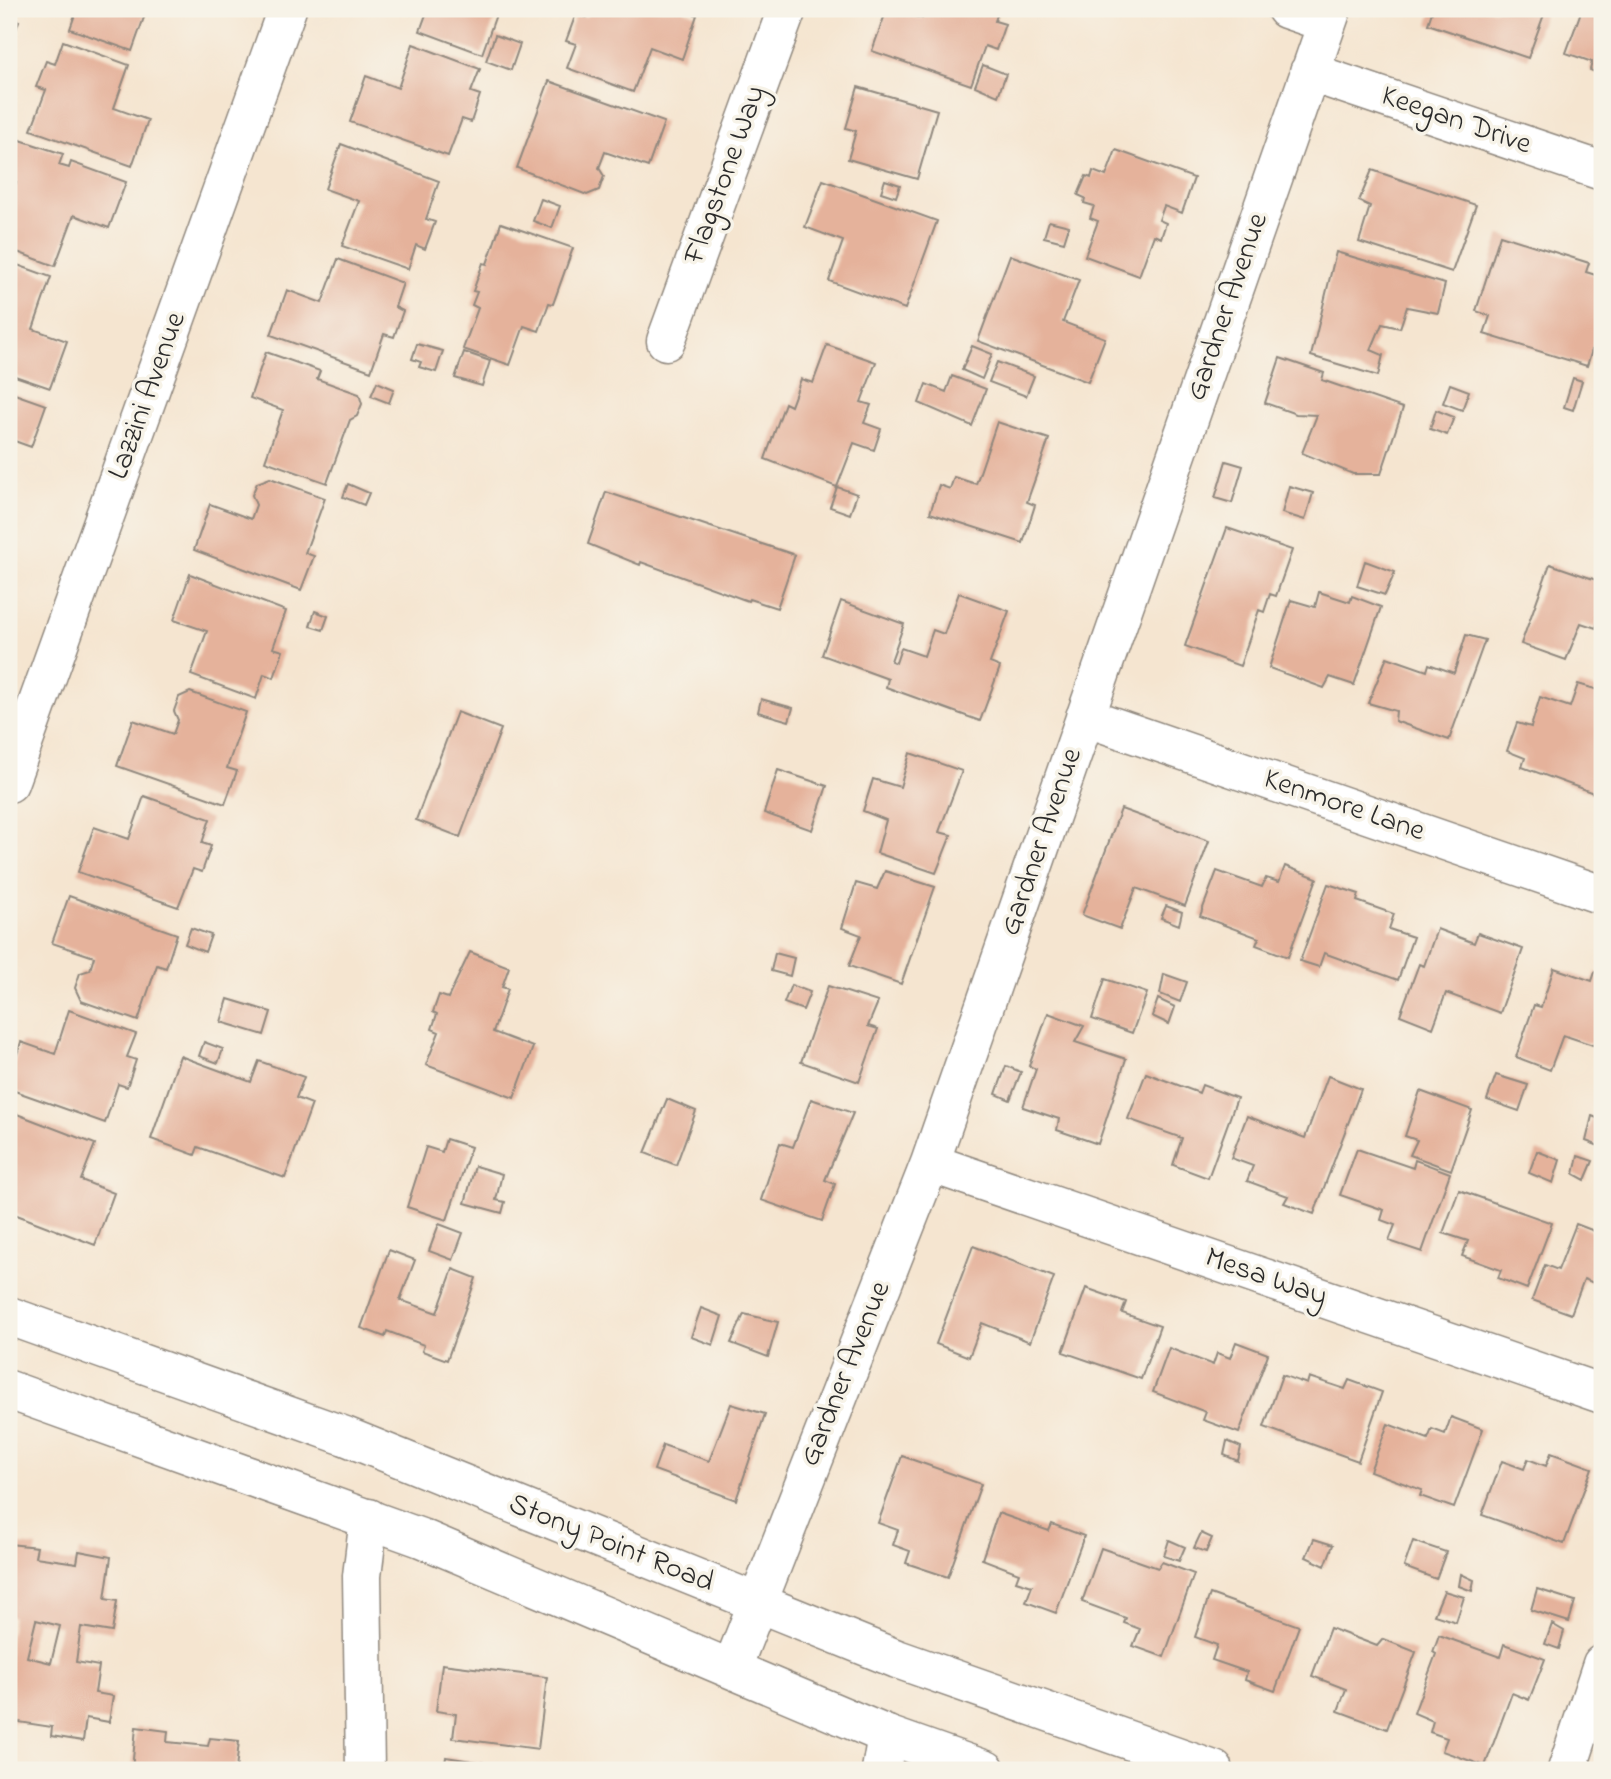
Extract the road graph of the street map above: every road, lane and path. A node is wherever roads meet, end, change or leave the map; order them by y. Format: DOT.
graph roads {
  1 [pos="287,9"];
  2 [pos="787,9"];
  3 [pos="1286,9"];
  4 [pos="1330,16"];
  5 [pos="1310,72"];
  6 [pos="1602,171"];
  7 [pos="666,341"];
  8 [pos="1086,717"];
  9 [pos="9,783"];
  10 [pos="1602,895"];
  11 [pos="930,1163"];
  12 [pos="9,1316"];
  13 [pos="9,1390"];
  14 [pos="1602,1394"];
  15 [pos="369,1518"];
  16 [pos="756,1604"];
  17 [pos="1602,1664"];
  18 [pos="732,1668"];
  19 [pos="884,1752"];
  20 [pos="365,1770"];
  21 [pos="986,1770"];
  22 [pos="1214,1770"];
  23 [pos="1567,1770"];
  1 -- 9 [label="street, Lazzini Avenue"];
  2 -- 7 [label="street, Flagstone Way"];
  3 -- 4 [label="street"];
  4 -- 5 [label="street, Gardner Avenue"];
  5 -- 6 [label="street, Keegan Drive"];
  5 -- 8 [label="street, Gardner Avenue"];
  8 -- 10 [label="street, Kenmore Lane"];
  8 -- 11 [label="street, Gardner Avenue"];
  11 -- 14 [label="street, Mesa Way"];
  11 -- 16 [label="street, Gardner Avenue"];
  12 -- 16 [label="street, Stony Point Road"];
  13 -- 15 [label="street"];
  15 -- 18 [label="street"];
  15 -- 20 [label="street"];
  16 -- 18 [label="street, Gardner Avenue"];
  16 -- 22 [label="street, Stony Point Road"];
  17 -- 23 [label="street"];
  18 -- 19 [label="street"];
  19 -- 21 [label="street"];
}
